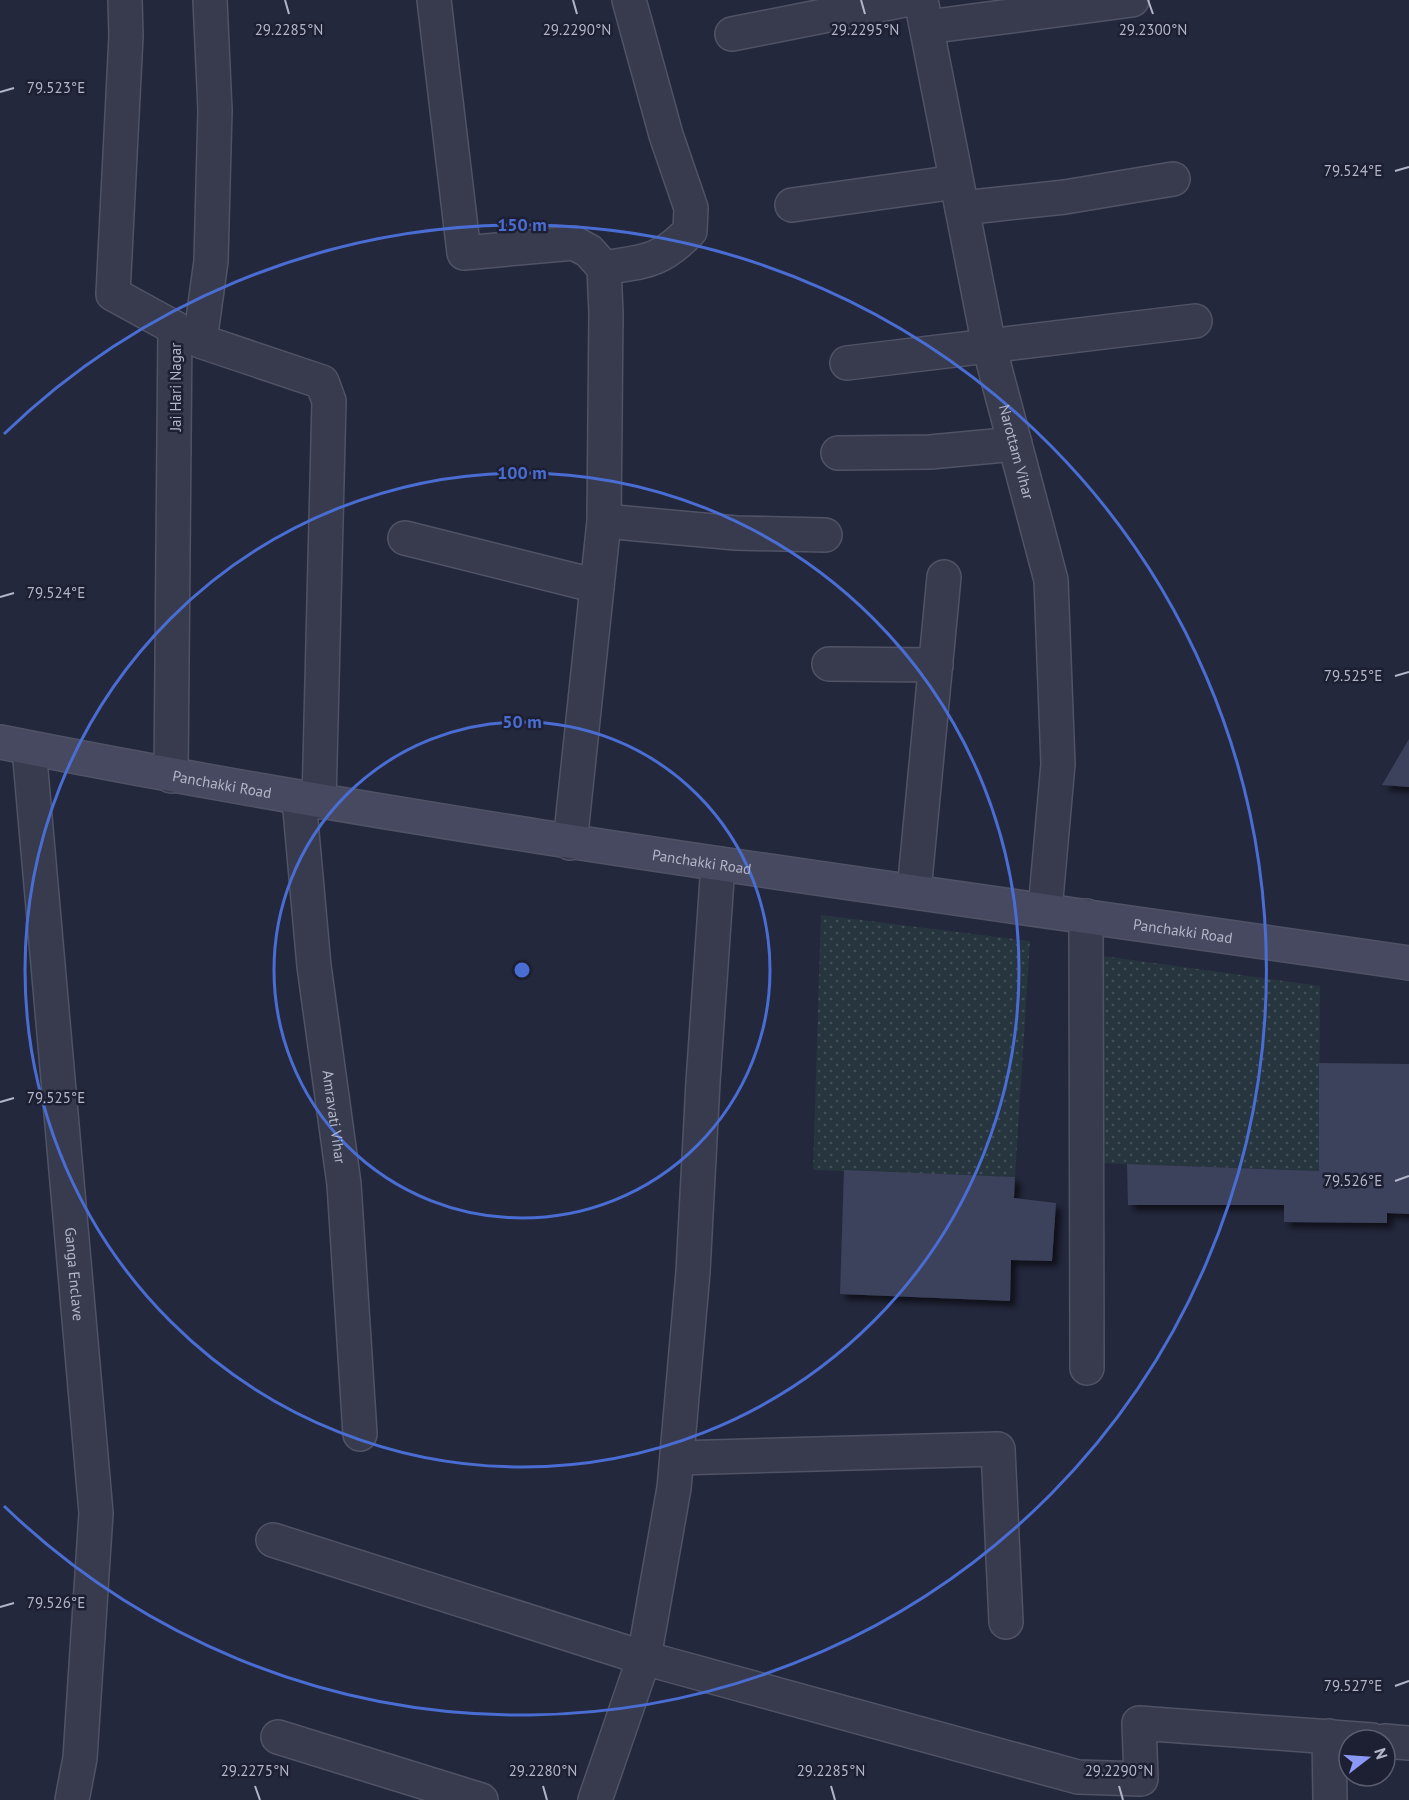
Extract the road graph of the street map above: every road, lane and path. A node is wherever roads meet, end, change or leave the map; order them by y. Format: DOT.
graph roads {
  1 [pos="125,0"];
  2 [pos="210,0"];
  3 [pos="434,0"];
  4 [pos="629,0"];
  5 [pos="904,0"];
  6 [pos="1132,0"];
  7 [pos="924,13"];
  8 [pos="732,34"];
  9 [pos="1173,179"];
  10 [pos="959,195"];
  11 [pos="792,205"];
  12 [pos="604,268"];
  13 [pos="1195,321"];
  14 [pos="188,334"];
  15 [pos="990,346"];
  16 [pos="847,363"];
  17 [pos="1015,444"];
  18 [pos="838,453"];
  19 [pos="604,521"];
  20 [pos="825,536"];
  21 [pos="405,538"];
  22 [pos="944,577"];
  23 [pos="597,586"];
  24 [pos="829,664"];
  25 [pos="936,665"];
  26 [pos="14,745"];
  27 [pos="171,776"];
  28 [pos="309,800"];
  29 [pos="570,843"];
  30 [pos="718,864"];
  31 [pos="914,891"];
  32 [pos="1046,910"];
  33 [pos="1086,916"];
  34 [pos="1409,963"];
  35 [pos="1087,1368"];
  36 [pos="360,1434"];
  37 [pos="677,1458"];
  38 [pos="273,1540"];
  39 [pos="1006,1622"];
  40 [pos="644,1658"];
  41 [pos="1329,1736"];
  42 [pos="278,1737"];
  43 [pos="1337,1737"];
  44 [pos="1077,1789"];
  45 [pos="72,1800"];
  46 [pos="481,1800"];
  47 [pos="595,1800"];
  48 [pos="1330,1800"];
  1 -- 14 [label="street, Jai Hari Nagar"];
  2 -- 14 [label="street"];
  3 -- 12 [label="street"];
  4 -- 12 [label="street"];
  5 -- 8 [label="street"];
  6 -- 7 [label="street"];
  7 -- 10 [label="street, Narottam Vihar"];
  9 -- 10 [label="street"];
  10 -- 11 [label="street"];
  10 -- 15 [label="street, Narottam Vihar"];
  12 -- 19 [label="street"];
  13 -- 15 [label="street"];
  14 -- 27 [label="street, Jai Hari Nagar"];
  14 -- 28 [label="street, Amravati Vihar"];
  15 -- 16 [label="street"];
  15 -- 17 [label="street, Narottam Vihar"];
  17 -- 18 [label="street"];
  17 -- 32 [label="street, Narottam Vihar"];
  19 -- 20 [label="street"];
  19 -- 23 [label="street"];
  21 -- 23 [label="street"];
  22 -- 25 [label="street"];
  23 -- 29 [label="street"];
  24 -- 25 [label="street"];
  25 -- 31 [label="street"];
  26 -- 27 [label="main road, Panchakki Road"];
  26 -- 45 [label="street, Ganga Enclave"];
  27 -- 28 [label="main road, Panchakki Road"];
  28 -- 29 [label="main road, Panchakki Road"];
  28 -- 36 [label="street, Amravati Vihar"];
  29 -- 30 [label="main road, Panchakki Road"];
  30 -- 31 [label="main road, Panchakki Road"];
  30 -- 37 [label="street"];
  31 -- 32 [label="main road, Panchakki Road"];
  32 -- 33 [label="main road, Panchakki Road"];
  33 -- 34 [label="main road, Panchakki Road"];
  33 -- 35 [label="street"];
  37 -- 39 [label="street"];
  37 -- 40 [label="street"];
  38 -- 40 [label="street"];
  40 -- 44 [label="street"];
  40 -- 47 [label="street"];
  41 -- 43 [label="street"];
  41 -- 44 [label="street"];
  41 -- 48 [label="street"];
  42 -- 46 [label="street"];
}
